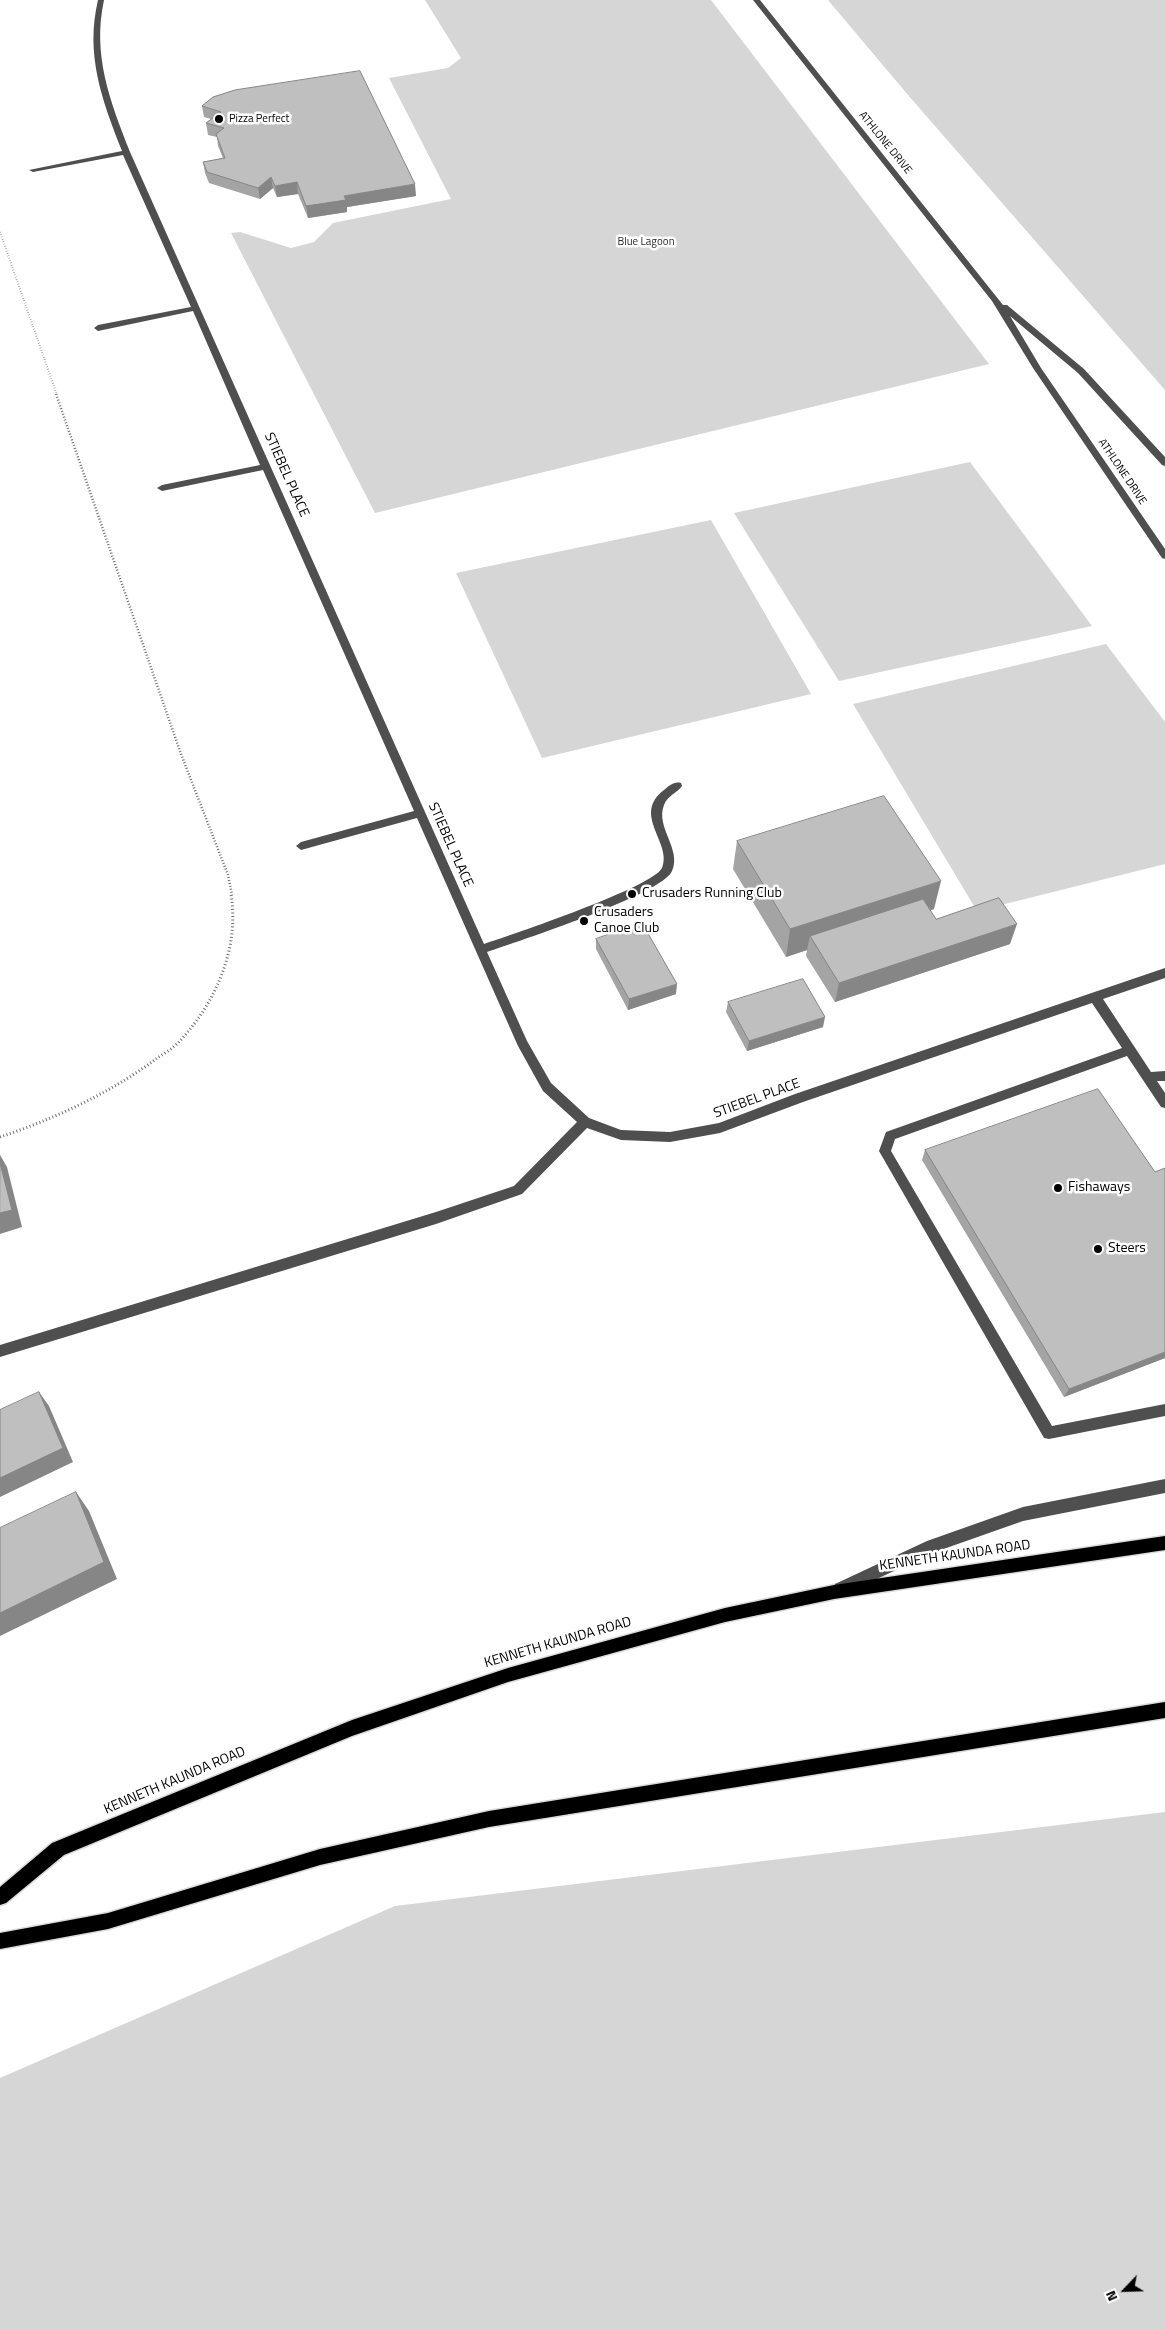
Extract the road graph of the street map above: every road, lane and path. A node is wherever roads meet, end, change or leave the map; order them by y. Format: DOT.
graph roads {
  1 [pos="101,0"];
  2 [pos="756,0"];
  3 [pos="126,152"];
  4 [pos="33,170"];
  5 [pos="0,232"];
  6 [pos="996,300"];
  7 [pos="197,308"];
  8 [pos="98,328"];
  9 [pos="1165,463"];
  10 [pos="267,466"];
  11 [pos="162,488"];
  12 [pos="1165,556"];
  13 [pos="677,786"];
  14 [pos="421,813"];
  15 [pos="301,846"];
  16 [pos="481,950"];
  17 [pos="1165,973"];
  18 [pos="1095,997"];
  19 [pos="1130,1050"];
  20 [pos="1165,1076"];
  21 [pos="1148,1077"];
  22 [pos="1165,1103"];
  23 [pos="585,1122"];
  24 [pos="0,1137"];
  25 [pos="0,1351"];
  26 [pos="1165,1410"];
  27 [pos="1165,1486"];
  28 [pos="1165,1543"];
  29 [pos="834,1592"];
  30 [pos="1165,1710"];
  31 [pos="0,1897"];
  32 [pos="0,1941"];
  1 -- 3 [label="street, STIEBEL PLACE"];
  2 -- 6 [label="street, ATHLONE DRIVE"];
  3 -- 4 [label="street"];
  3 -- 7 [label="street, STIEBEL PLACE"];
  5 -- 24 [label="path"];
  6 -- 9 [label="street, ATHLONE DRIVE"];
  6 -- 12 [label="street, ATHLONE DRIVE"];
  7 -- 8 [label="street"];
  7 -- 10 [label="street, STIEBEL PLACE"];
  10 -- 11 [label="street"];
  10 -- 14 [label="street, STIEBEL PLACE"];
  13 -- 16 [label="street"];
  14 -- 15 [label="street"];
  14 -- 16 [label="street, STIEBEL PLACE"];
  16 -- 23 [label="street, STIEBEL PLACE"];
  17 -- 18 [label="street, STIEBEL PLACE"];
  18 -- 19 [label="street"];
  18 -- 23 [label="street, STIEBEL PLACE"];
  19 -- 21 [label="street"];
  19 -- 26 [label="street"];
  20 -- 21 [label="street"];
  21 -- 22 [label="street"];
  23 -- 25 [label="street"];
  27 -- 29 [label="street"];
  28 -- 29 [label="main road, KENNETH KAUNDA ROAD"];
  29 -- 31 [label="main road, KENNETH KAUNDA ROAD"];
  30 -- 32 [label="main road"];
}
